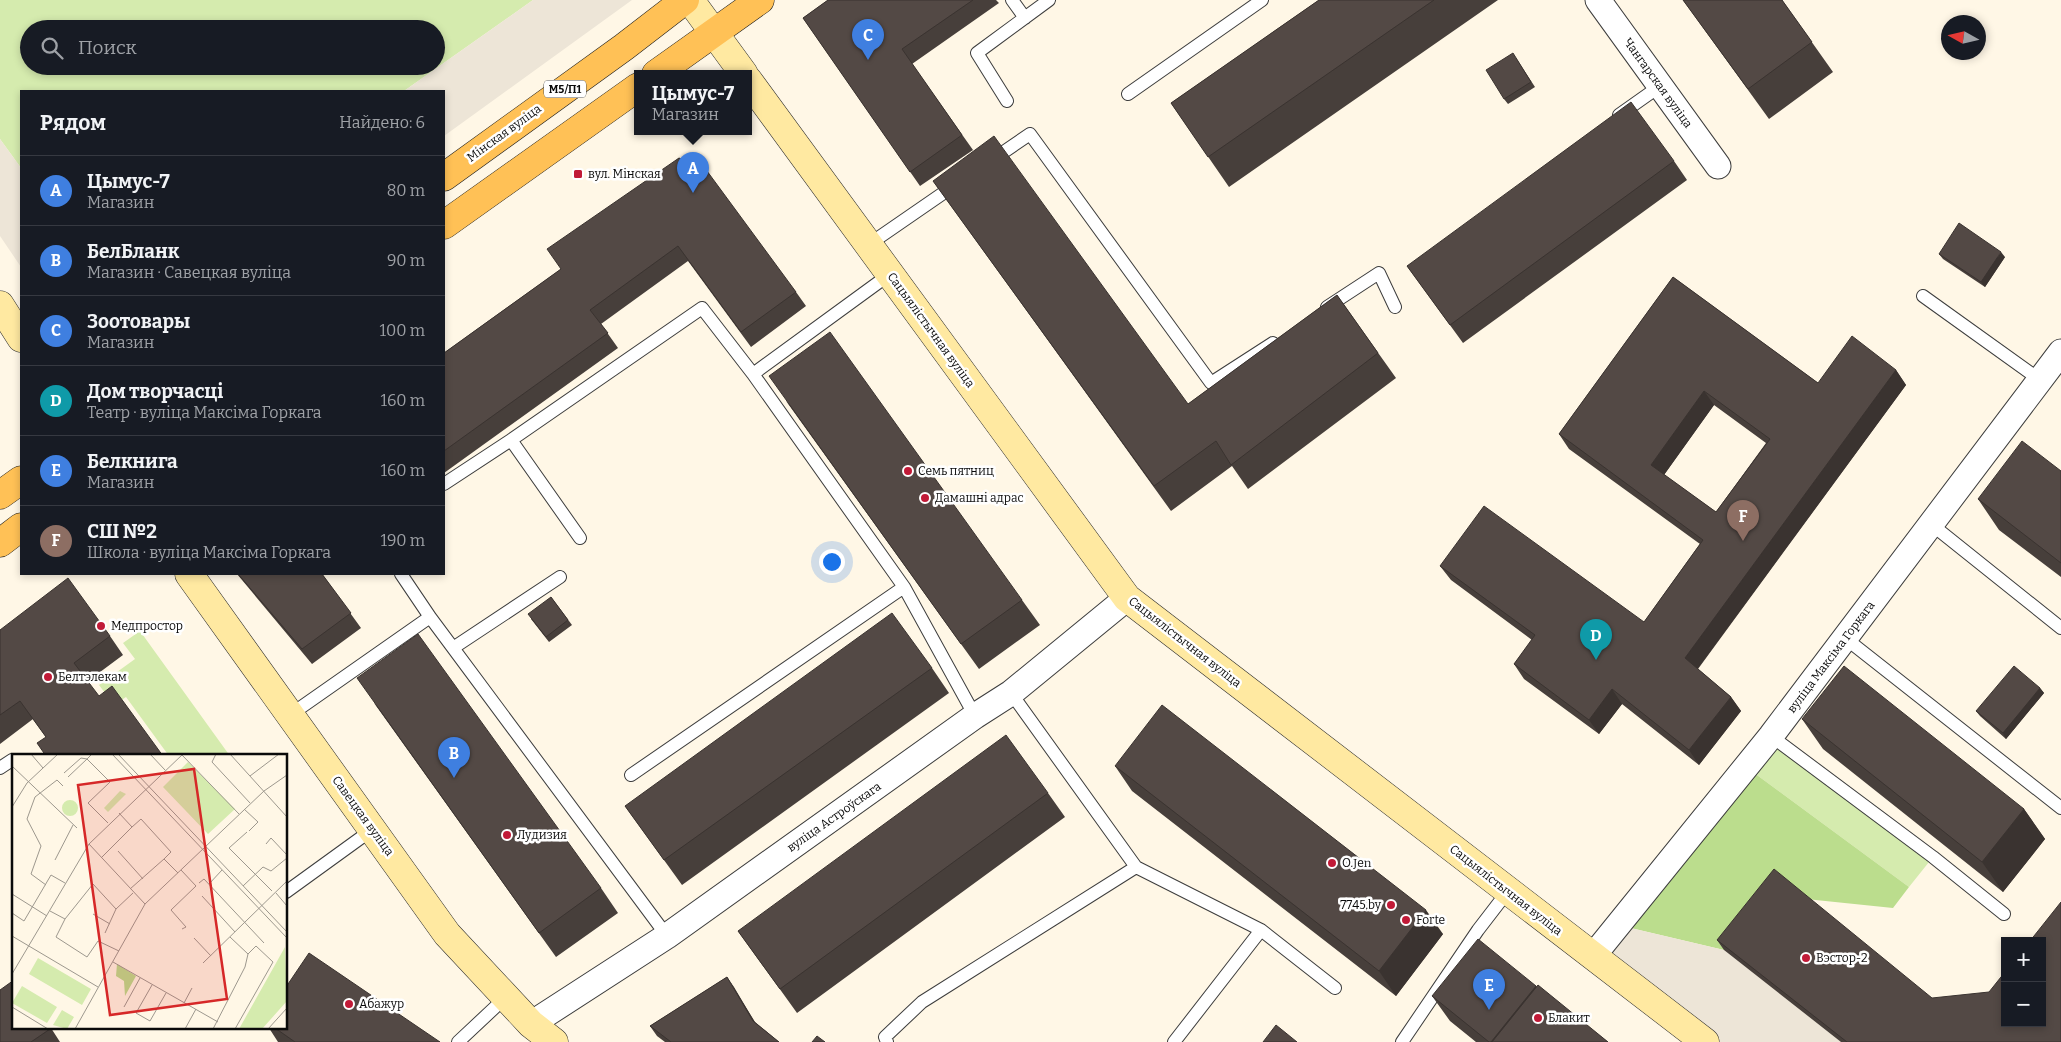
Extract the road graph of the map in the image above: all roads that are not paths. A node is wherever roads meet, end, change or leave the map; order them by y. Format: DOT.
graph roads {
  1 [pos="685,0"];
  2 [pos="690,0"];
  3 [pos="760,0"];
  4 [pos="1012,0"];
  5 [pos="1049,0"];
  6 [pos="1262,0"];
  7 [pos="1598,0"];
  8 [pos="1025,18"];
  9 [pos="714,33"];
  10 [pos="662,70"];
  11 [pos="741,70"];
  12 [pos="752,86"];
  13 [pos="1660,86"];
  14 [pos="634,90"];
  15 [pos="1128,94"];
  16 [pos="1007,101"];
  17 [pos="1612,120"];
  18 [pos="1718,166"];
  19 [pos="981,168"];
  20 [pos="445,175"];
  21 [pos="965,179"];
  22 [pos="445,225"];
  23 [pos="868,245"];
  24 [pos="890,274"];
  25 [pos="1923,296"];
  26 [pos="0,305"];
  27 [pos="1395,308"];
  28 [pos="1315,315"];
  29 [pos="20,336"];
  30 [pos="1283,336"];
  31 [pos="2061,352"];
  32 [pos="753,374"];
  33 [pos="2040,380"];
  34 [pos="511,440"];
  35 [pos="20,481"];
  36 [pos="445,483"];
  37 [pos="0,496"];
  38 [pos="1931,524"];
  39 [pos="20,528"];
  40 [pos="580,538"];
  41 [pos="0,542"];
  42 [pos="189,575"];
  43 [pos="402,575"];
  44 [pos="560,576"];
  45 [pos="904,587"];
  46 [pos="1127,598"];
  47 [pos="430,617"];
  48 [pos="2061,628"];
  49 [pos="1845,638"];
  50 [pos="453,648"];
  51 [pos="1011,693"];
  52 [pos="290,715"];
  53 [pos="975,716"];
  54 [pos="1771,736"];
  55 [pos="12,760"];
  56 [pos="0,768"];
  57 [pos="631,775"];
  58 [pos="2061,808"];
  59 [pos="373,829"];
  60 [pos="1136,866"];
  61 [pos="288,891"];
  62 [pos="1508,891"];
  63 [pos="2004,914"];
  64 [pos="1261,930"];
  65 [pos="668,936"];
  66 [pos="1593,956"];
  67 [pos="1335,988"];
  68 [pos="506,996"];
  69 [pos="531,1024"];
  70 [pos="458,1042"];
  71 [pos="554,1042"];
  72 [pos="887,1042"];
  73 [pos="1174,1042"];
  74 [pos="1402,1042"];
  75 [pos="1705,1042"];
  1 -- 20 [label="main road, Мінская вуліца / М5/П1"];
  2 -- 9 [label="street"];
  3 -- 9 [label="main road"];
  4 -- 8 [label="lane"];
  5 -- 8 [label="lane"];
  6 -- 15 [label="lane"];
  7 -- 13 [label="street, Чангарская вуліца"];
  8 -- 16 [label="lane"];
  9 -- 10 [label="main road"];
  9 -- 11 [label="street"];
  12 -- 23 [label="street, Сацыялістычная вуліца"];
  13 -- 17 [label="lane"];
  13 -- 18 [label="street, Чангарская вуліца"];
  14 -- 22 [label="main road"];
  19 -- 30 [label="lane"];
  21 -- 23 [label="lane"];
  23 -- 24 [label="street, Сацыялістычная вуліца"];
  24 -- 32 [label="lane"];
  24 -- 46 [label="street, Сацыялістычная вуліца"];
  25 -- 33 [label="lane"];
  26 -- 29 [label="street"];
  27 -- 28 [label="lane"];
  31 -- 33 [label="street, вуліца Максіма Горкага"];
  32 -- 34 [label="lane"];
  32 -- 45 [label="lane"];
  33 -- 38 [label="street, вуліца Максіма Горкага"];
  34 -- 36 [label="lane"];
  34 -- 40 [label="lane"];
  35 -- 37 [label="main road"];
  38 -- 48 [label="lane"];
  38 -- 49 [label="street, вуліца Максіма Горкага"];
  39 -- 41 [label="main road"];
  42 -- 52 [label="street, Савецкая вуліца"];
  43 -- 47 [label="lane"];
  44 -- 50 [label="lane"];
  45 -- 53 [label="lane"];
  45 -- 57 [label="lane"];
  46 -- 51 [label="street, вуліца Астроўскага"];
  46 -- 62 [label="street, Сацыялістычная вуліца"];
  47 -- 50 [label="lane"];
  47 -- 52 [label="lane"];
  49 -- 54 [label="street, вуліца Максіма Горкага"];
  49 -- 58 [label="lane"];
  50 -- 65 [label="lane"];
  51 -- 53 [label="street, вуліца Астроўскага"];
  51 -- 60 [label="lane"];
  52 -- 59 [label="street, Савецкая вуліца"];
  53 -- 65 [label="street, вуліца Астроўскага"];
  54 -- 63 [label="lane"];
  54 -- 66 [label="street, вуліца Максіма Горкага"];
  55 -- 56 [label="lane"];
  59 -- 61 [label="lane"];
  59 -- 68 [label="street, Савецкая вуліца"];
  60 -- 64 [label="lane"];
  60 -- 72 [label="lane"];
  62 -- 66 [label="street, Сацыялістычная вуліца"];
  62 -- 74 [label="lane"];
  64 -- 67 [label="lane"];
  64 -- 73 [label="lane"];
  65 -- 69 [label="street, вуліца Астроўскага"];
  66 -- 75 [label="street, Сацыялістычная вуліца"];
  68 -- 69 [label="street, Савецкая вуліца"];
  68 -- 70 [label="lane"];
  69 -- 71 [label="street, Савецкая вуліца"];
}
